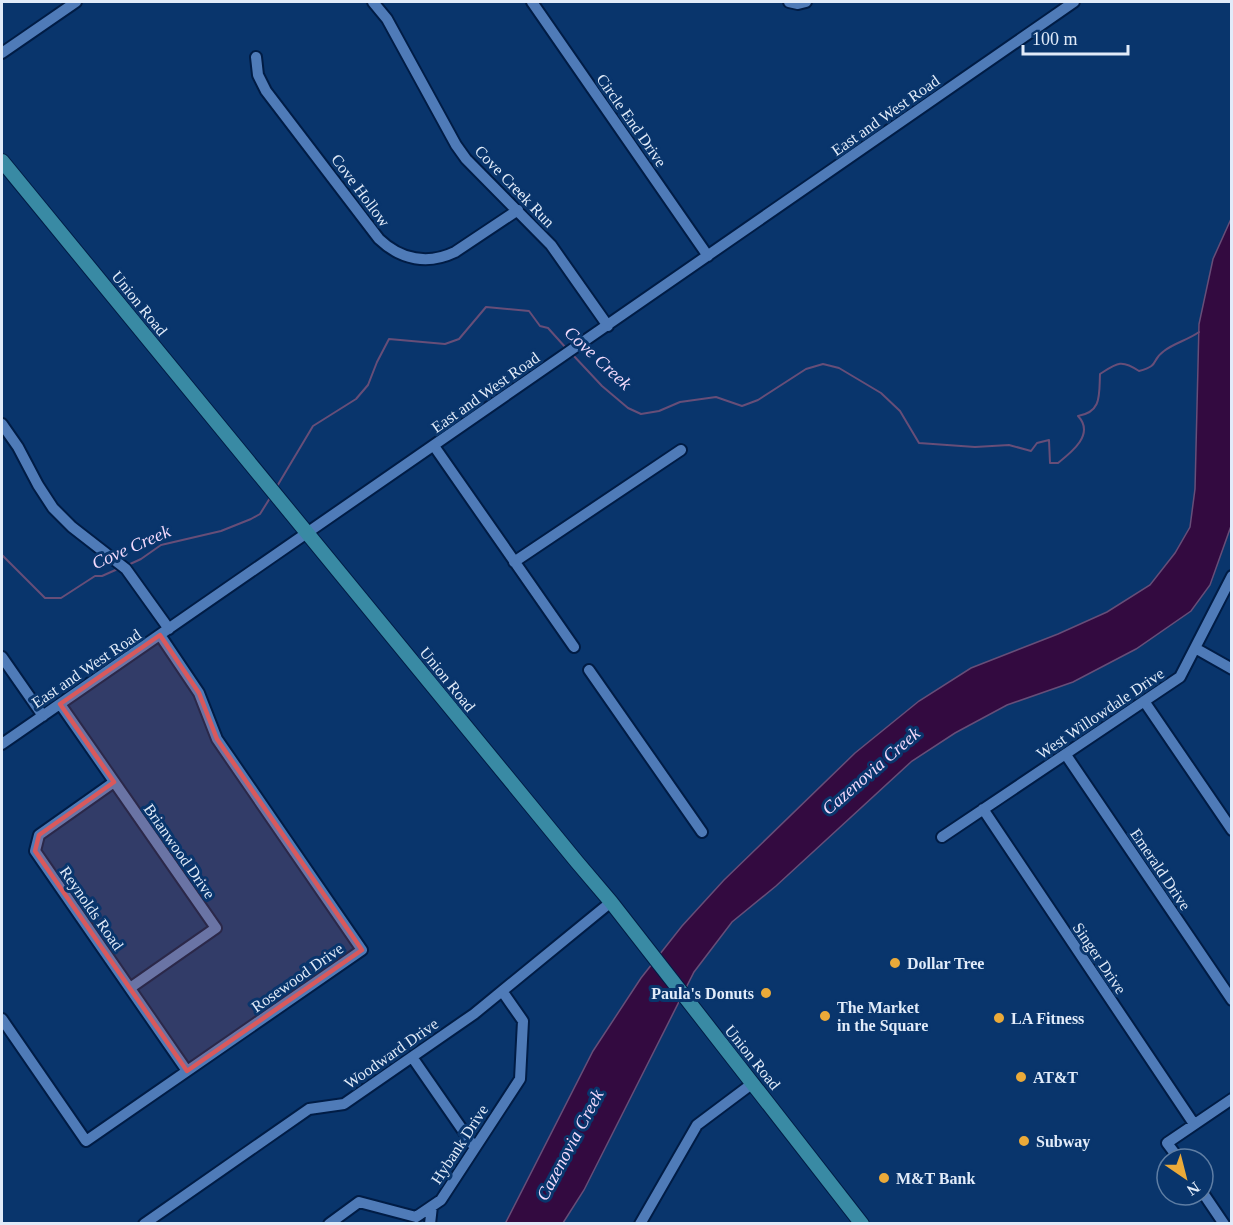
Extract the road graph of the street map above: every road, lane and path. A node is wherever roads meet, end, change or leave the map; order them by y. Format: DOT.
graph roads {
  1 [pos="76,2"];
  2 [pos="373,2"];
  3 [pos="532,2"];
  4 [pos="789,2"];
  5 [pos="806,2"];
  6 [pos="1073,2"];
  7 [pos="2,53"];
  8 [pos="256,57"];
  9 [pos="2,161"];
  10 [pos="518,210"];
  11 [pos="708,256"];
  12 [pos="608,326"];
  13 [pos="2,424"];
  14 [pos="434,446"];
  15 [pos="681,450"];
  16 [pos="308,533"];
  17 [pos="514,562"];
  18 [pos="1232,576"];
  19 [pos="165,632"];
  20 [pos="574,648"];
  21 [pos="1195,648"];
  22 [pos="2,657"];
  23 [pos="1232,669"];
  24 [pos="590,670"];
  25 [pos="1144,701"];
  26 [pos="60,704"];
  27 [pos="43,716"];
  28 [pos="2,744"];
  29 [pos="1066,754"];
  30 [pos="114,782"];
  31 [pos="983,809"];
  32 [pos="1232,830"];
  33 [pos="702,832"];
  34 [pos="942,837"];
  35 [pos="611,902"];
  36 [pos="130,988"];
  37 [pos="502,991"];
  38 [pos="1232,1000"];
  39 [pos="2,1019"];
  40 [pos="412,1057"];
  41 [pos="187,1071"];
  42 [pos="753,1083"];
  43 [pos="1232,1099"];
  44 [pos="1194,1124"];
  45 [pos="1170,1147"];
  46 [pos="475,1148"];
  47 [pos="432,1206"];
  48 [pos="1212,1207"];
  49 [pos="144,1224"];
  50 [pos="329,1224"];
  51 [pos="430,1224"];
  52 [pos="640,1224"];
  53 [pos="862,1224"];
  54 [pos="1224,1224"];
  1 -- 7 [label="street"];
  2 -- 10 [label="street, Cove Creek Run"];
  3 -- 11 [label="street, Circle End Drive"];
  4 -- 5 [label="street"];
  6 -- 11 [label="street, East and West Road"];
  8 -- 10 [label="street, Cove Hollow"];
  9 -- 16 [label="main road, Union Road"];
  10 -- 12 [label="street, Cove Creek Run"];
  11 -- 12 [label="street, East and West Road"];
  12 -- 14 [label="street, East and West Road"];
  13 -- 19 [label="street"];
  14 -- 16 [label="street, East and West Road"];
  14 -- 17 [label="street"];
  15 -- 17 [label="street"];
  16 -- 19 [label="street, East and West Road"];
  16 -- 35 [label="main road, Union Road"];
  17 -- 20 [label="street"];
  18 -- 21 [label="street, West Willowdale Drive"];
  19 -- 26 [label="street, East and West Road"];
  19 -- 41 [label="street, Rosewood Drive"];
  21 -- 23 [label="street"];
  21 -- 25 [label="street, West Willowdale Drive"];
  22 -- 27 [label="street"];
  24 -- 33 [label="street"];
  25 -- 29 [label="street, West Willowdale Drive"];
  25 -- 32 [label="street"];
  26 -- 27 [label="street, East and West Road"];
  26 -- 30 [label="street, Brianwood Drive"];
  27 -- 28 [label="street, East and West Road"];
  29 -- 31 [label="street, West Willowdale Drive"];
  29 -- 38 [label="street, Emerald Drive"];
  30 -- 36 [label="street, Reynolds Road"];
  30 -- 36 [label="street, Brianwood Drive"];
  31 -- 34 [label="street, West Willowdale Drive"];
  31 -- 44 [label="street, Singer Drive"];
  35 -- 37 [label="street, Woodward Drive"];
  35 -- 42 [label="main road, Union Road"];
  36 -- 41 [label="street, Reynolds Road"];
  37 -- 40 [label="street, Woodward Drive"];
  37 -- 46 [label="street, Hybank Drive"];
  39 -- 41 [label="street, Rosewood Drive"];
  40 -- 46 [label="street"];
  40 -- 49 [label="street, Woodward Drive"];
  42 -- 52 [label="street"];
  42 -- 53 [label="main road, Union Road"];
  43 -- 44 [label="street"];
  44 -- 45 [label="street"];
  46 -- 47 [label="street, Hybank Drive"];
  47 -- 50 [label="street, Hybank Drive"];
  47 -- 51 [label="street"];
  48 -- 54 [label="street"];
}
